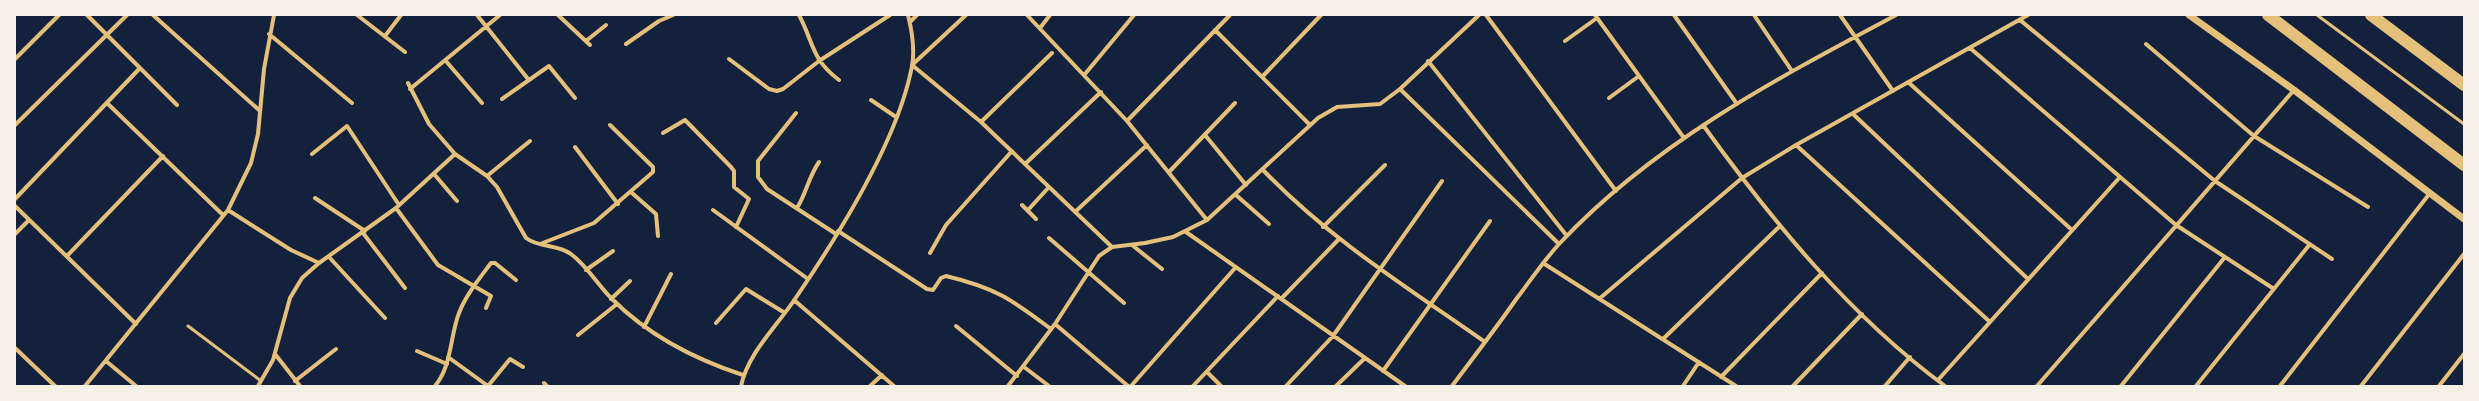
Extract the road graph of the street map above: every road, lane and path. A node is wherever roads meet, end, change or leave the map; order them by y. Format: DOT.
graph roads {
  1 [pos="59,15"];
  2 [pos="87,15"];
  3 [pos="127,15"];
  4 [pos="153,15"];
  5 [pos="274,15"];
  6 [pos="357,15"];
  7 [pos="401,15"];
  8 [pos="477,15"];
  9 [pos="500,15"];
  10 [pos="558,15"];
  11 [pos="656,15"];
  12 [pos="673,15"];
  13 [pos="799,15"];
  14 [pos="890,15"];
  15 [pos="908,15"];
  16 [pos="917,15"];
  17 [pos="966,15"];
  18 [pos="1027,15"];
  19 [pos="1050,15"];
  20 [pos="1134,15"];
  21 [pos="1230,15"];
  22 [pos="1321,15"];
  23 [pos="1479,15"];
  24 [pos="1486,15"];
  25 [pos="1674,15"];
  26 [pos="1754,15"];
  27 [pos="1840,15"];
  28 [pos="1896,15"];
  29 [pos="2028,15"];
  30 [pos="2188,15"];
  31 [pos="2268,15"];
  32 [pos="2317,15"];
  33 [pos="2371,15"];
  34 [pos="1596,17"];
  35 [pos="2020,20"];
  36 [pos="659,21"];
  37 [pos="910,22"];
  38 [pos="485,25"];
  39 [pos="606,25"];
  40 [pos="1040,28"];
  41 [pos="1215,30"];
  42 [pos="269,34"];
  43 [pos="107,35"];
  44 [pos="385,36"];
  45 [pos="1855,37"];
  46 [pos="586,41"];
  47 [pos="1565,41"];
  48 [pos="626,44"];
  49 [pos="2146,44"];
  50 [pos="590,45"];
  51 [pos="1970,48"];
  52 [pos="405,52"];
  53 [pos="1052,53"];
  54 [pos="15,59"];
  55 [pos="729,59"];
  56 [pos="445,60"];
  57 [pos="818,61"];
  58 [pos="1428,61"];
  59 [pos="912,65"];
  60 [pos="140,68"];
  61 [pos="1792,71"];
  62 [pos="1085,74"];
  63 [pos="1639,76"];
  64 [pos="1262,77"];
  65 [pos="528,79"];
  66 [pos="839,80"];
  67 [pos="1908,82"];
  68 [pos="408,84"];
  69 [pos="2464,84"];
  70 [pos="410,89"];
  71 [pos="1400,89"];
  72 [pos="2294,90"];
  73 [pos="1892,91"];
  74 [pos="1101,92"];
  75 [pos="575,98"];
  76 [pos="1608,98"];
  77 [pos="502,99"];
  78 [pos="871,100"];
  79 [pos="107,102"];
  80 [pos="352,103"];
  81 [pos="482,103"];
  82 [pos="1235,104"];
  83 [pos="1737,104"];
  84 [pos="177,105"];
  85 [pos="259,110"];
  86 [pos="796,113"];
  87 [pos="1852,114"];
  88 [pos="896,117"];
  89 [pos="1127,121"];
  90 [pos="981,122"];
  91 [pos="2464,124"];
  92 [pos="15,125"];
  93 [pos="610,125"];
  94 [pos="1310,125"];
  95 [pos="1703,125"];
  96 [pos="663,133"];
  97 [pos="1205,135"];
  98 [pos="2254,136"];
  99 [pos="1684,138"];
  100 [pos="530,141"];
  101 [pos="1147,145"];
  102 [pos="1796,145"];
  103 [pos="575,147"];
  104 [pos="1012,151"];
  105 [pos="312,154"];
  106 [pos="455,154"];
  107 [pos="162,156"];
  108 [pos="819,162"];
  109 [pos="1025,164"];
  110 [pos="1385,165"];
  111 [pos="2464,165"];
  112 [pos="1263,170"];
  113 [pos="1169,172"];
  114 [pos="434,174"];
  115 [pos="487,176"];
  116 [pos="2120,177"];
  117 [pos="1742,178"];
  118 [pos="1442,181"];
  119 [pos="2215,181"];
  120 [pos="1246,185"];
  121 [pos="1049,187"];
  122 [pos="1616,191"];
  123 [pos="632,193"];
  124 [pos="2430,193"];
  125 [pos="1236,195"];
  126 [pos="315,198"];
  127 [pos="15,199"];
  128 [pos="457,201"];
  129 [pos="618,204"];
  130 [pos="1022,205"];
  131 [pos="15,206"];
  132 [pos="397,206"];
  133 [pos="2368,207"];
  134 [pos="797,208"];
  135 [pos="228,210"];
  136 [pos="713,210"];
  137 [pos="1028,210"];
  138 [pos="1075,212"];
  139 [pos="223,215"];
  140 [pos="1036,219"];
  141 [pos="29,220"];
  142 [pos="1207,220"];
  143 [pos="2464,220"];
  144 [pos="1490,221"];
  145 [pos="1269,224"];
  146 [pos="2176,225"];
  147 [pos="736,226"];
  148 [pos="1780,226"];
  149 [pos="1323,227"];
  150 [pos="2072,230"];
  151 [pos="364,232"];
  152 [pos="837,232"];
  153 [pos="1186,232"];
  154 [pos="15,234"];
  155 [pos="658,236"];
  156 [pos="1567,236"];
  157 [pos="1049,238"];
  158 [pos="1338,240"];
  159 [pos="539,244"];
  160 [pos="1131,244"];
  161 [pos="1559,244"];
  162 [pos="2310,244"];
  163 [pos="1112,247"];
  164 [pos="613,251"];
  165 [pos="930,253"];
  166 [pos="2464,254"];
  167 [pos="67,256"];
  168 [pos="329,257"];
  169 [pos="2225,257"];
  170 [pos="2332,259"];
  171 [pos="319,263"];
  172 [pos="1543,263"];
  173 [pos="1236,267"];
  174 [pos="1380,268"];
  175 [pos="1162,269"];
  176 [pos="586,270"];
  177 [pos="1088,272"];
  178 [pos="1822,273"];
  179 [pos="671,274"];
  180 [pos="808,279"];
  181 [pos="2028,279"];
  182 [pos="516,280"];
  183 [pos="630,280"];
  184 [pos="474,286"];
  185 [pos="406,288"];
  186 [pos="2274,289"];
  187 [pos="1279,298"];
  188 [pos="611,299"];
  189 [pos="1599,299"];
  190 [pos="794,300"];
  191 [pos="1124,303"];
  192 [pos="617,304"];
  193 [pos="1431,304"];
  194 [pos="486,308"];
  195 [pos="784,313"];
  196 [pos="1862,314"];
  197 [pos="385,318"];
  198 [pos="1990,322"];
  199 [pos="716,323"];
  200 [pos="136,324"];
  201 [pos="1055,324"];
  202 [pos="188,326"];
  203 [pos="956,326"];
  204 [pos="644,327"];
  205 [pos="1051,329"];
  206 [pos="578,335"];
  207 [pos="1333,336"];
  208 [pos="1662,339"];
  209 [pos="1485,342"];
  210 [pos="15,348"];
  211 [pos="336,349"];
  212 [pos="417,352"];
  213 [pos="275,354"];
  214 [pos="2464,354"];
  215 [pos="448,357"];
  216 [pos="1910,357"];
  217 [pos="1365,358"];
  218 [pos="106,361"];
  219 [pos="1699,362"];
  220 [pos="446,364"];
  221 [pos="523,367"];
  222 [pos="1024,367"];
  223 [pos="1383,371"];
  224 [pos="1207,372"];
  225 [pos="744,374"];
  226 [pos="882,375"];
  227 [pos="1017,376"];
  228 [pos="1721,376"];
  229 [pos="1938,380"];
  230 [pos="261,381"];
  231 [pos="295,381"];
  232 [pos="55,386"];
  233 [pos="85,386"];
  234 [pos="136,386"];
  235 [pos="258,386"];
  236 [pos="300,386"];
  237 [pos="435,386"];
  238 [pos="741,386"];
  239 [pos="870,386"];
  240 [pos="894,386"];
  241 [pos="1008,386"];
  242 [pos="1049,386"];
  243 [pos="1130,386"];
  244 [pos="1193,386"];
  245 [pos="1220,386"];
  246 [pos="1286,386"];
  247 [pos="1336,386"];
  248 [pos="1405,386"];
  249 [pos="1452,386"];
  250 [pos="1683,386"];
  251 [pos="1736,386"];
  252 [pos="1793,386"];
  253 [pos="1885,386"];
  254 [pos="1945,386"];
  255 [pos="2037,386"];
  256 [pos="2120,386"];
  257 [pos="2196,386"];
  258 [pos="2280,386"];
  259 [pos="2361,386"];
  260 [pos="2439,386"];
  1 -- 54 [label="street"];
  2 -- 43 [label="street"];
  3 -- 43 [label="street"];
  4 -- 85 [label="street"];
  5 -- 42 [label="street"];
  6 -- 44 [label="street"];
  7 -- 44 [label="street"];
  8 -- 38 [label="street"];
  9 -- 38 [label="street"];
  10 -- 46 [label="street"];
  11 -- 36 [label="street"];
  12 -- 36 [label="street"];
  13 -- 57 [label="street"];
  14 -- 57 [label="street"];
  15 -- 37 [label="street"];
  16 -- 37 [label="street"];
  17 -- 59 [label="street"];
  18 -- 40 [label="street"];
  19 -- 40 [label="street"];
  20 -- 62 [label="street"];
  21 -- 41 [label="street"];
  22 -- 64 [label="street"];
  23 -- 58 [label="street"];
  24 -- 122 [label="street"];
  25 -- 83 [label="street"];
  26 -- 61 [label="street"];
  27 -- 45 [label="street"];
  28 -- 45 [label="street"];
  29 -- 35 [label="street"];
  30 -- 72 [label="street"];
  31 -- 111 [label="highway"];
  32 -- 91 [label="lane"];
  33 -- 69 [label="highway"];
  34 -- 47 [label="street"];
  34 -- 63 [label="street"];
  35 -- 51 [label="street"];
  35 -- 119 [label="street"];
  36 -- 48 [label="street"];
  37 -- 59 [label="street"];
  38 -- 56 [label="street"];
  38 -- 65 [label="street"];
  39 -- 46 [label="street"];
  40 -- 62 [label="street"];
  41 -- 64 [label="street"];
  41 -- 89 [label="street"];
  42 -- 80 [label="street"];
  42 -- 85 [label="street"];
  43 -- 60 [label="street"];
  43 -- 92 [label="street"];
  44 -- 52 [label="street"];
  45 -- 61 [label="street"];
  45 -- 73 [label="street"];
  46 -- 50 [label="street"];
  49 -- 98 [label="street"];
  51 -- 67 [label="street"];
  51 -- 116 [label="street"];
  53 -- 90 [label="street"];
  55 -- 57 [label="street"];
  56 -- 70 [label="street"];
  56 -- 81 [label="street"];
  57 -- 66 [label="street"];
  58 -- 71 [label="street"];
  58 -- 156 [label="street"];
  59 -- 88 [label="street"];
  59 -- 90 [label="street"];
  60 -- 79 [label="street"];
  60 -- 84 [label="street"];
  61 -- 83 [label="street"];
  62 -- 74 [label="street"];
  63 -- 76 [label="street"];
  63 -- 99 [label="street"];
  64 -- 94 [label="street"];
  65 -- 75 [label="street"];
  65 -- 77 [label="street"];
  67 -- 73 [label="street"];
  67 -- 150 [label="street"];
  68 -- 70 [label="street"];
  70 -- 106 [label="street"];
  71 -- 94 [label="street"];
  71 -- 161 [label="street"];
  72 -- 98 [label="street"];
  72 -- 124 [label="street"];
  73 -- 87 [label="street"];
  74 -- 89 [label="street"];
  74 -- 109 [label="street"];
  78 -- 88 [label="street"];
  79 -- 107 [label="street"];
  79 -- 127 [label="street"];
  82 -- 97 [label="street"];
  83 -- 95 [label="street"];
  85 -- 135 [label="street"];
  86 -- 134 [label="street"];
  87 -- 102 [label="street"];
  87 -- 181 [label="street"];
  88 -- 152 [label="street"];
  89 -- 101 [label="street"];
  90 -- 104 [label="street"];
  93 -- 123 [label="street"];
  94 -- 112 [label="street"];
  95 -- 99 [label="street"];
  95 -- 117 [label="street"];
  96 -- 147 [label="street"];
  97 -- 113 [label="street"];
  97 -- 120 [label="street"];
  98 -- 119 [label="street"];
  98 -- 133 [label="street"];
  99 -- 122 [label="street"];
  100 -- 115 [label="street"];
  101 -- 113 [label="street"];
  101 -- 138 [label="street"];
  102 -- 117 [label="street"];
  102 -- 198 [label="street"];
  103 -- 129 [label="street"];
  104 -- 109 [label="street"];
  104 -- 165 [label="street"];
  105 -- 132 [label="street"];
  106 -- 114 [label="street"];
  106 -- 115 [label="street"];
  107 -- 139 [label="street"];
  107 -- 167 [label="street"];
  108 -- 134 [label="street"];
  109 -- 121 [label="street"];
  110 -- 149 [label="street"];
  112 -- 120 [label="street"];
  112 -- 149 [label="street"];
  113 -- 142 [label="street"];
  114 -- 128 [label="street"];
  114 -- 132 [label="street"];
  115 -- 159 [label="street"];
  116 -- 146 [label="street"];
  116 -- 150 [label="street"];
  117 -- 148 [label="street"];
  117 -- 189 [label="street"];
  118 -- 174 [label="street"];
  119 -- 146 [label="street"];
  119 -- 162 [label="street"];
  120 -- 125 [label="street"];
  121 -- 137 [label="street"];
  121 -- 138 [label="street"];
  122 -- 156 [label="street"];
  123 -- 129 [label="street"];
  123 -- 155 [label="street"];
  124 -- 143 [label="street"];
  124 -- 258 [label="street"];
  125 -- 142 [label="street"];
  125 -- 145 [label="street"];
  126 -- 151 [label="street"];
  129 -- 159 [label="street"];
  130 -- 137 [label="street"];
  131 -- 141 [label="street"];
  132 -- 151 [label="street"];
  132 -- 184 [label="street"];
  134 -- 152 [label="street"];
  135 -- 139 [label="street"];
  135 -- 171 [label="street"];
  136 -- 147 [label="street"];
  137 -- 140 [label="street"];
  138 -- 163 [label="street"];
  139 -- 200 [label="street"];
  141 -- 154 [label="street"];
  141 -- 167 [label="street"];
  142 -- 153 [label="street"];
  144 -- 193 [label="street"];
  146 -- 169 [label="street"];
  146 -- 255 [label="street"];
  147 -- 180 [label="street"];
  148 -- 178 [label="street"];
  148 -- 208 [label="street"];
  149 -- 158 [label="street"];
  150 -- 181 [label="street"];
  151 -- 168 [label="street"];
  151 -- 185 [label="street"];
  152 -- 180 [label="street"];
  152 -- 205 [label="street"];
  153 -- 160 [label="street"];
  153 -- 173 [label="street"];
  156 -- 161 [label="street"];
  157 -- 177 [label="street"];
  158 -- 174 [label="street"];
  158 -- 187 [label="street"];
  159 -- 176 [label="street"];
  160 -- 163 [label="street"];
  160 -- 175 [label="street"];
  161 -- 172 [label="street"];
  162 -- 170 [label="street"];
  162 -- 186 [label="street"];
  163 -- 177 [label="street"];
  164 -- 176 [label="street"];
  166 -- 259 [label="street"];
  167 -- 200 [label="street"];
  168 -- 171 [label="street"];
  168 -- 197 [label="street"];
  169 -- 186 [label="street"];
  169 -- 256 [label="street"];
  171 -- 213 [label="street"];
  172 -- 189 [label="street"];
  172 -- 209 [label="street"];
  173 -- 187 [label="street"];
  173 -- 243 [label="street"];
  174 -- 193 [label="street"];
  174 -- 207 [label="street"];
  176 -- 188 [label="street"];
  177 -- 191 [label="street"];
  177 -- 201 [label="street"];
  178 -- 196 [label="street"];
  178 -- 228 [label="street"];
  179 -- 204 [label="street"];
  180 -- 190 [label="street"];
  181 -- 198 [label="street"];
  182 -- 184 [label="street"];
  183 -- 188 [label="street"];
  184 -- 194 [label="street"];
  184 -- 215 [label="street"];
  186 -- 257 [label="street"];
  187 -- 207 [label="street"];
  187 -- 224 [label="street"];
  188 -- 192 [label="street"];
  189 -- 208 [label="street"];
  190 -- 195 [label="street"];
  190 -- 226 [label="street"];
  192 -- 204 [label="street"];
  192 -- 206 [label="street"];
  193 -- 209 [label="street"];
  193 -- 223 [label="street"];
  195 -- 199 [label="street"];
  195 -- 225 [label="street"];
  196 -- 216 [label="street"];
  196 -- 252 [label="street"];
  198 -- 229 [label="street"];
  200 -- 218 [label="street"];
  201 -- 205 [label="street"];
  201 -- 243 [label="street"];
  202 -- 230 [label="lane"];
  203 -- 227 [label="street"];
  204 -- 225 [label="street"];
  205 -- 222 [label="street"];
  207 -- 217 [label="street"];
  207 -- 246 [label="street"];
  208 -- 219 [label="street"];
  209 -- 249 [label="street"];
  210 -- 232 [label="street"];
  211 -- 231 [label="street"];
  212 -- 220 [label="street"];
  213 -- 230 [label="street"];
  213 -- 231 [label="street"];
  214 -- 260 [label="street"];
  215 -- 220 [label="street"];
  215 -- 221 [label="street"];
  216 -- 229 [label="street"];
  216 -- 253 [label="street"];
  217 -- 223 [label="street"];
  217 -- 247 [label="street"];
  218 -- 233 [label="street"];
  218 -- 234 [label="street"];
  219 -- 228 [label="street"];
  219 -- 250 [label="street"];
  220 -- 237 [label="street"];
  222 -- 227 [label="street"];
  222 -- 242 [label="street"];
  223 -- 248 [label="street"];
  224 -- 244 [label="street"];
  224 -- 245 [label="street"];
  225 -- 238 [label="street"];
  226 -- 239 [label="street"];
  226 -- 240 [label="street"];
  227 -- 241 [label="street"];
  228 -- 251 [label="street"];
  229 -- 254 [label="street"];
  230 -- 235 [label="street"];
  231 -- 236 [label="street"];
}
